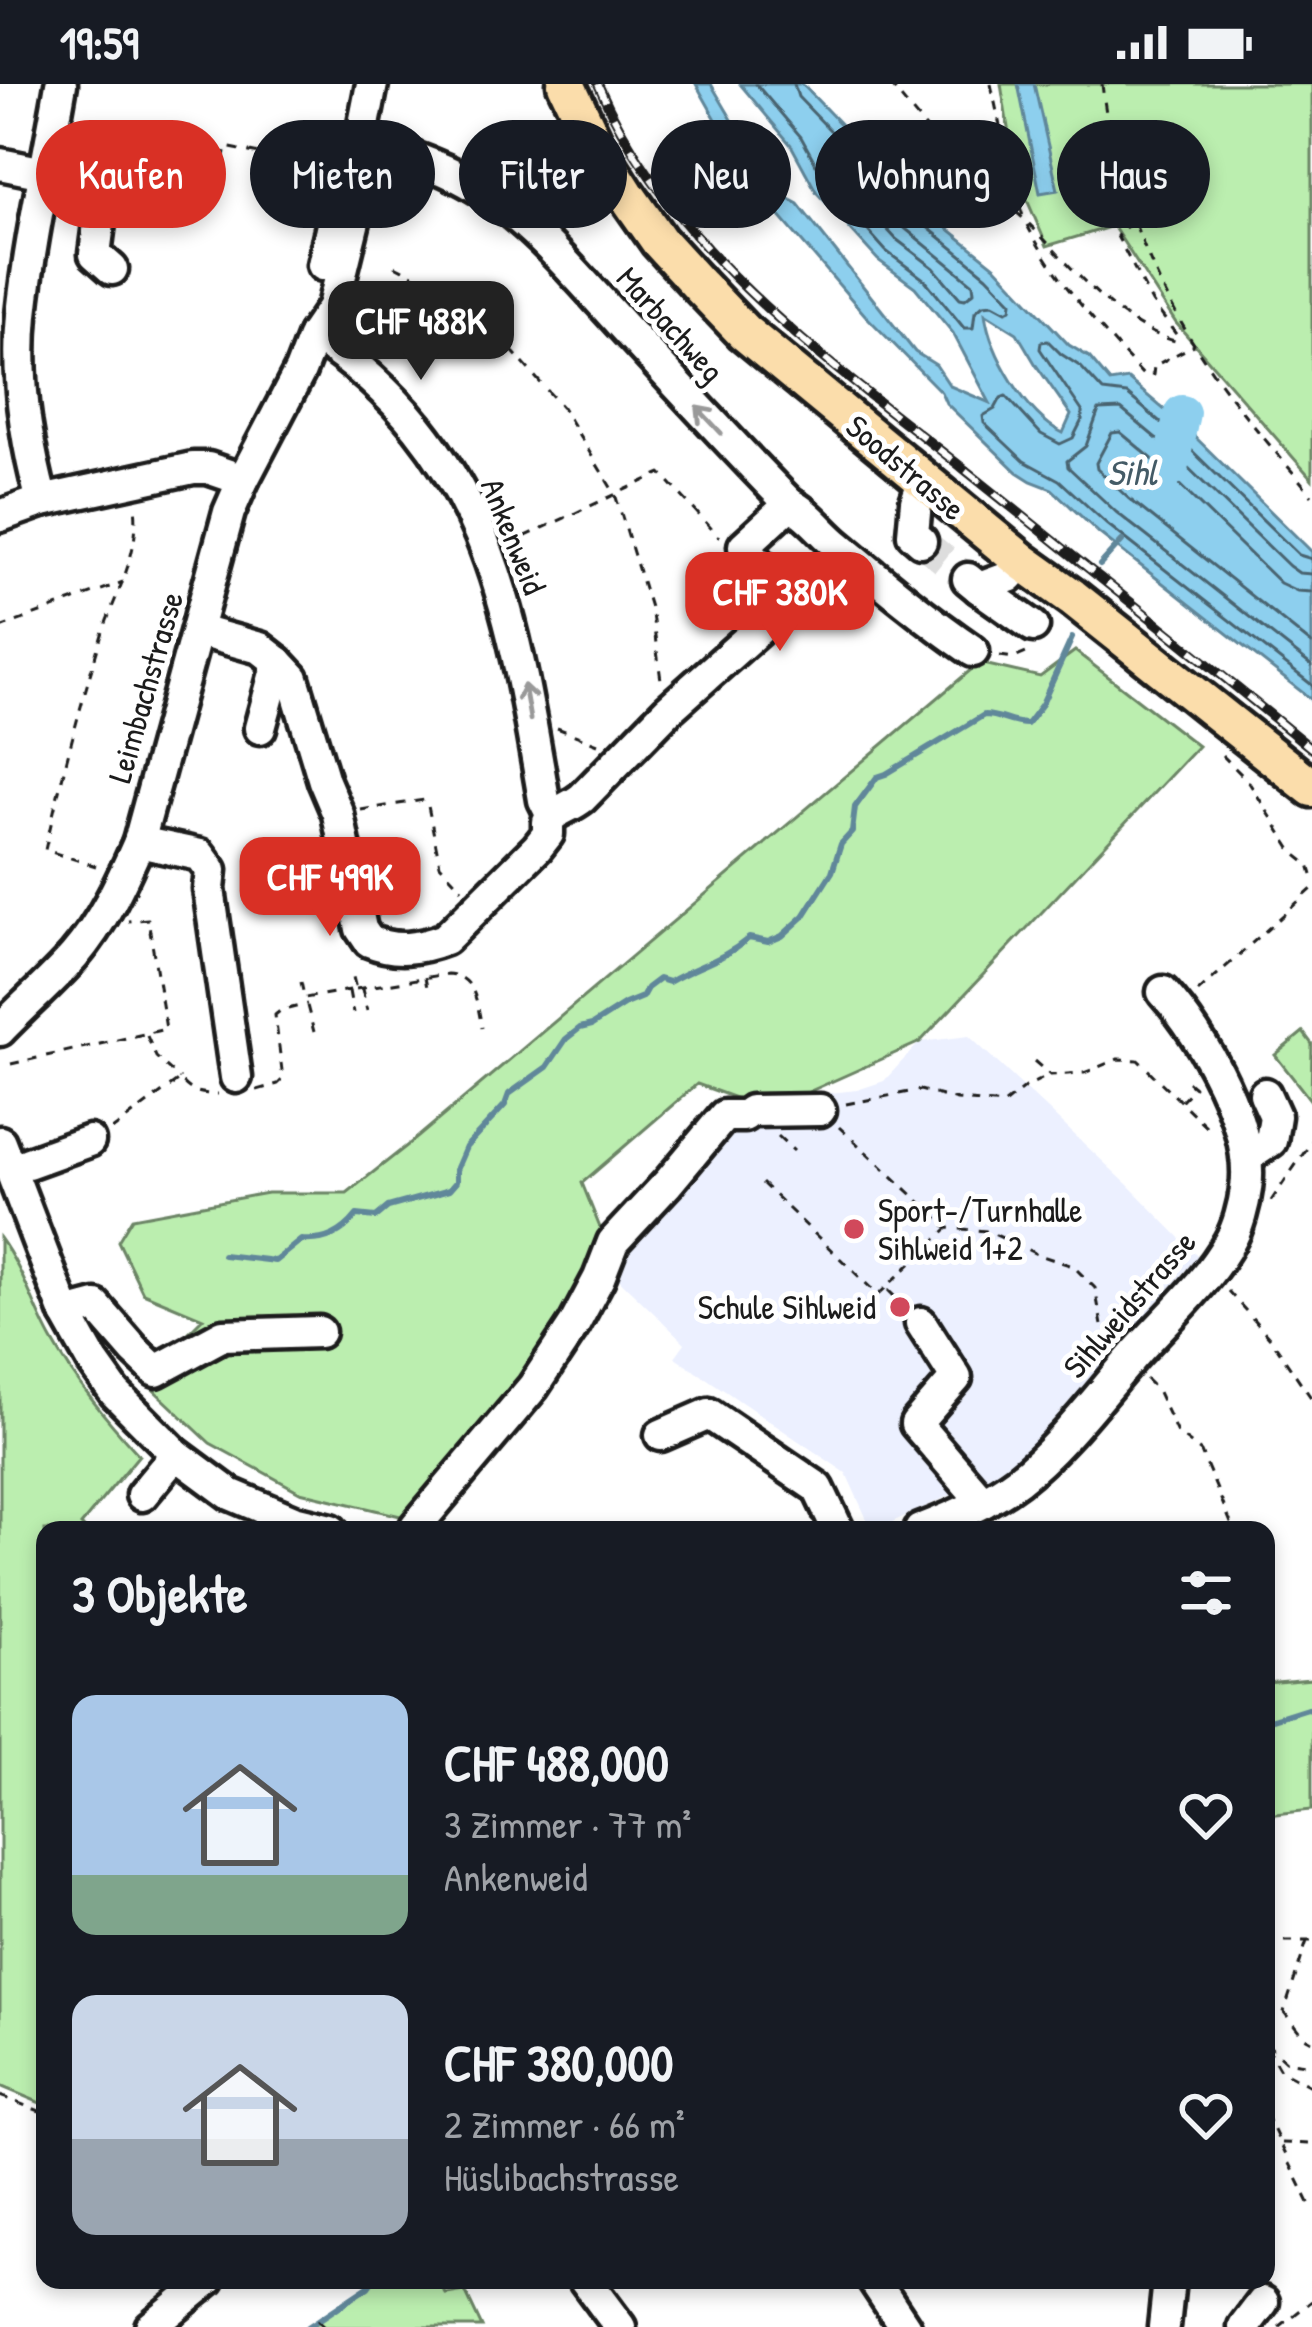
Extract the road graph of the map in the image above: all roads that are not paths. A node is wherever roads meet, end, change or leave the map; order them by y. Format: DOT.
graph roads {
  1 [pos="61,84"];
  2 [pos="372,84"];
  3 [pos="566,84"];
  4 [pos="55,120"];
  5 [pos="365,120"];
  6 [pos="0,164"];
  7 [pos="435,165"];
  8 [pos="36,171"];
  9 [pos="36,228"];
  10 [pos="101,228"];
  11 [pos="353,228"];
  12 [pos="112,269"];
  13 [pos="314,335"];
  14 [pos="243,480"];
  15 [pos="923,482"];
  16 [pos="42,501"];
  17 [pos="790,504"];
  18 [pos="0,515"];
  19 [pos="921,541"];
  20 [pos="1023,562"];
  21 [pos="1033,626"];
  22 [pos="199,631"];
  23 [pos="973,651"];
  24 [pos="278,662"];
  25 [pos="260,728"];
  26 [pos="1312,788"];
  27 [pos="552,816"];
  28 [pos="139,842"];
  29 [pos="1171,1000"];
  30 [pos="0,1030"];
  31 [pos="236,1077"];
  32 [pos="1265,1094"];
  33 [pos="820,1110"];
  34 [pos="89,1141"];
  35 [pos="0,1142"];
  36 [pos="1247,1157"];
  37 [pos="28,1163"];
  38 [pos="66,1313"];
  39 [pos="921,1323"];
  40 [pos="319,1332"];
  41 [pos="661,1435"];
  42 [pos="176,1454"];
  43 [pos="142,1495"];
  44 [pos="983,1502"];
  45 [pos="285,1521"];
  46 [pos="420,1521"];
  47 [pos="834,1521"];
  48 [pos="940,1521"];
  49 [pos="197,2289"];
  50 [pos="592,2289"];
  51 [pos="880,2289"];
  52 [pos="1168,2289"];
  53 [pos="1271,2314"];
  54 [pos="151,2327"];
  55 [pos="620,2327"];
  56 [pos="905,2327"];
  57 [pos="1164,2327"];
  58 [pos="1244,2327"];
  1 -- 4 [label="street"];
  2 -- 5 [label="street, Leimbachstrasse"];
  3 -- 15 [label="main road, Soodstrasse"];
  6 -- 8 [label="street"];
  17 -- 7 [label="street, Marbachweg, one-way"];
  9 -- 16 [label="street"];
  10 -- 12 [label="street"];
  11 -- 13 [label="street, Leimbachstrasse"];
  13 -- 14 [label="street, Leimbachstrasse"];
  27 -- 13 [label="street, Ankenweid, one-way"];
  14 -- 16 [label="street"];
  14 -- 22 [label="street, Leimbachstrasse"];
  15 -- 19 [label="street"];
  15 -- 20 [label="main road, Soodstrasse"];
  16 -- 18 [label="street"];
  17 -- 23 [label="street, Marbachweg"];
  17 -- 27 [label="street"];
  20 -- 21 [label="street"];
  20 -- 26 [label="main road, Soodstrasse"];
  22 -- 24 [label="street"];
  22 -- 28 [label="street, Leimbachstrasse"];
  24 -- 25 [label="street"];
  24 -- 27 [label="street"];
  28 -- 30 [label="street, Leimbachstrasse"];
  28 -- 31 [label="street"];
  29 -- 36 [label="street, Sihlweidstrasse"];
  32 -- 36 [label="street"];
  33 -- 46 [label="street"];
  34 -- 37 [label="street"];
  35 -- 38 [label="street"];
  36 -- 44 [label="street, Sihlweidstrasse"];
  38 -- 40 [label="street"];
  38 -- 42 [label="street"];
  39 -- 44 [label="street"];
  41 -- 47 [label="street"];
  42 -- 43 [label="street"];
  42 -- 45 [label="street"];
  44 -- 48 [label="street, Sihlweidstrasse"];
  49 -- 54 [label="street"];
  50 -- 55 [label="street"];
  51 -- 56 [label="street"];
  52 -- 57 [label="street"];
  53 -- 58 [label="street"];
}
